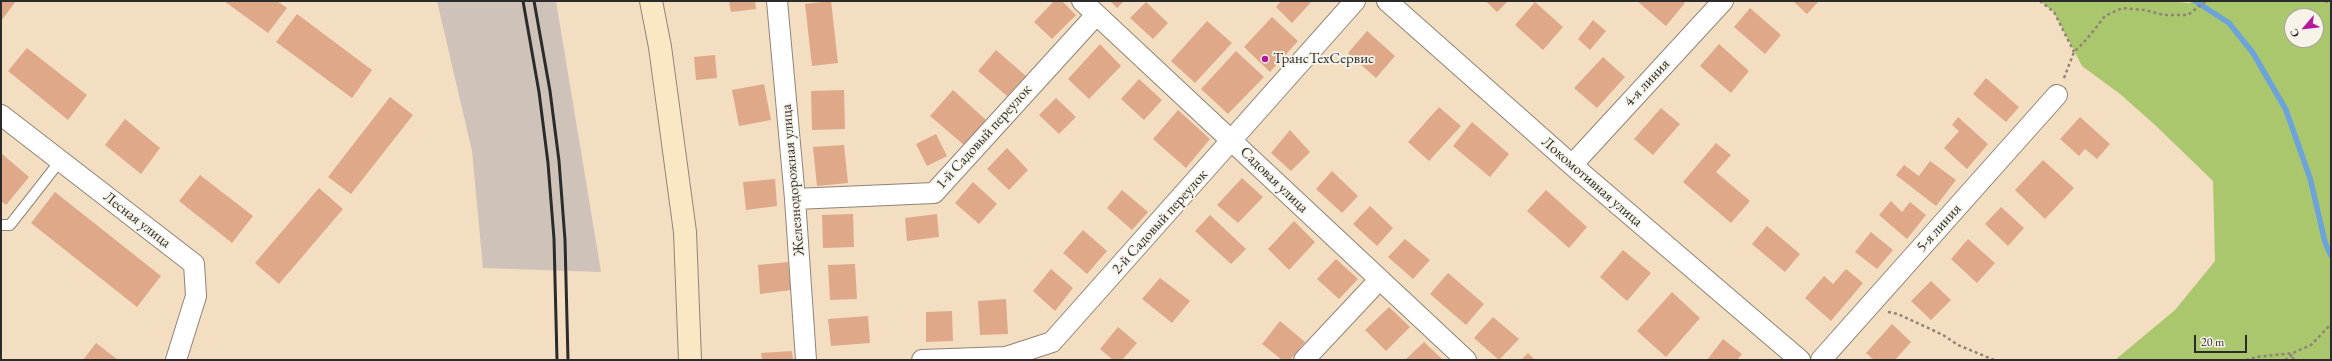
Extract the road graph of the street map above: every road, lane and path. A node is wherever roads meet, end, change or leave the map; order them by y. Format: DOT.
graph roads {
  1 [pos="651,1"];
  2 [pos="777,1"];
  3 [pos="1082,1"];
  4 [pos="1355,1"];
  5 [pos="1387,1"];
  6 [pos="1723,1"];
  7 [pos="2040,1"];
  8 [pos="2206,1"];
  9 [pos="2325,1"];
  10 [pos="2331,3"];
  11 [pos="1096,15"];
  12 [pos="2074,52"];
  13 [pos="2057,95"];
  14 [pos="1,115"];
  15 [pos="1232,140"];
  16 [pos="60,161"];
  17 [pos="1572,165"];
  18 [pos="795,199"];
  19 [pos="1,225"];
  20 [pos="1379,280"];
  21 [pos="1868,307"];
  22 [pos="2331,324"];
  23 [pos="2293,353"];
  24 [pos="176,360"];
  25 [pos="690,360"];
  26 [pos="806,360"];
  27 [pos="922,360"];
  28 [pos="1304,360"];
  29 [pos="1466,360"];
  30 [pos="1800,360"];
  31 [pos="1821,360"];
  32 [pos="1994,360"];
  33 [pos="2246,360"];
  34 [pos="2285,360"];
  35 [pos="2293,360"];
  1 -- 25 [label="street"];
  2 -- 18 [label="street, Железнодорожная улица"];
  3 -- 11 [label="street, Садовая улица"];
  4 -- 15 [label="street, 2-й Садовый переулок"];
  5 -- 17 [label="street, Локомотивная улица"];
  6 -- 17 [label="street, 4-я линия"];
  7 -- 12 [label="path"];
  8 -- 12 [label="path"];
  9 -- 10 [label="path"];
  11 -- 15 [label="street, Садовая улица"];
  11 -- 18 [label="street, 1-й Садовый переулок"];
  12 -- 13 [label="path"];
  13 -- 21 [label="street, 5-я линия"];
  14 -- 16 [label="street, Лесная улица"];
  15 -- 20 [label="street, Садовая улица"];
  15 -- 27 [label="street, 2-й Садовый переулок"];
  16 -- 19 [label="lane"];
  16 -- 24 [label="street, Лесная улица"];
  17 -- 30 [label="street, Локомотивная улица"];
  18 -- 26 [label="street, Железнодорожная улица"];
  20 -- 28 [label="street"];
  20 -- 29 [label="street, Садовая улица"];
  21 -- 31 [label="street, 5-я линия"];
  21 -- 32 [label="path"];
  22 -- 23 [label="path"];
  23 -- 33 [label="path"];
  23 -- 34 [label="path"];
  23 -- 35 [label="path"];
}
